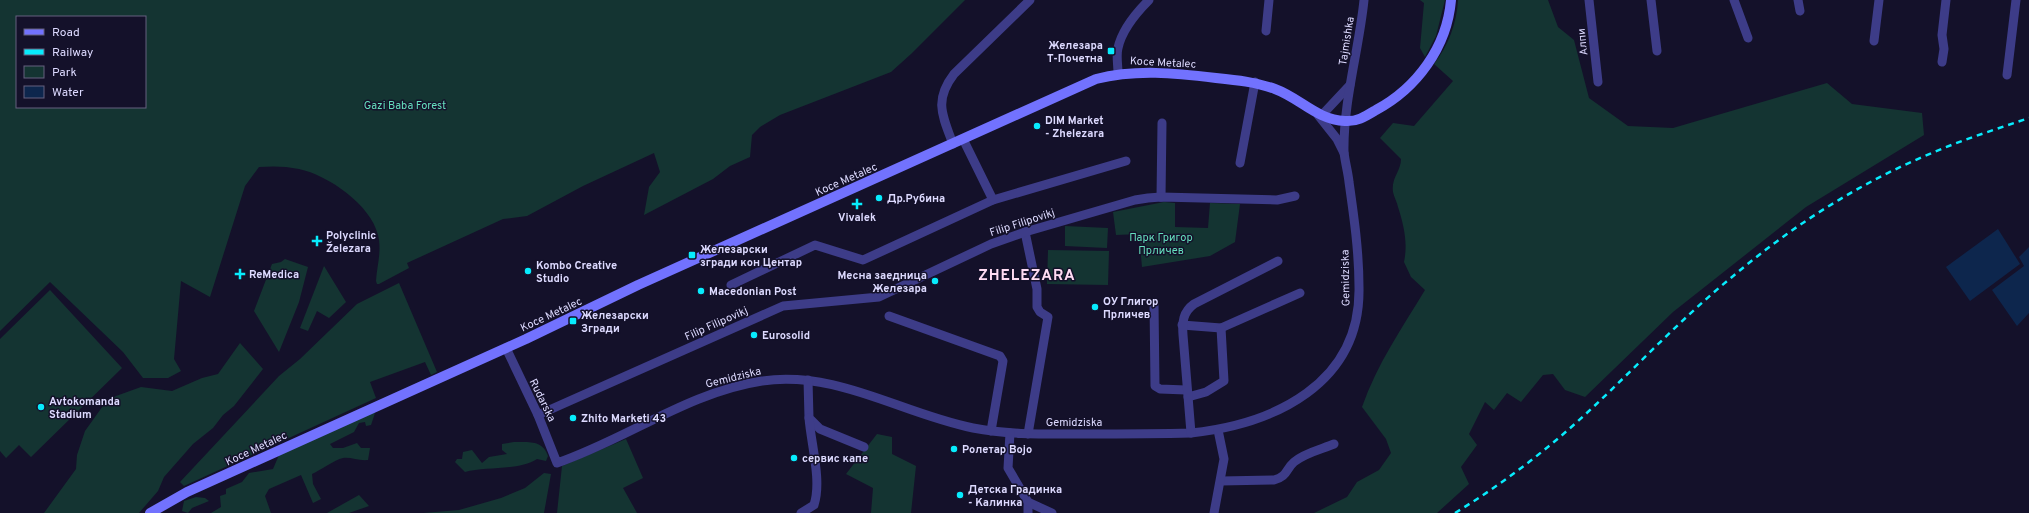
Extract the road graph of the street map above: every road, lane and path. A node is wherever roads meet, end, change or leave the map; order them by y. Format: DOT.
graph roads {
  1 [pos="1030,0"];
  2 [pos="1149,0"];
  3 [pos="1269,0"];
  4 [pos="1364,0"];
  5 [pos="1451,0"];
  6 [pos="1589,0"];
  7 [pos="1651,0"];
  8 [pos="1734,0"];
  9 [pos="1798,0"];
  10 [pos="1879,0"];
  11 [pos="1946,0"];
  12 [pos="2016,0"];
  13 [pos="1800,11"];
  14 [pos="1266,31"];
  15 [pos="1748,38"];
  16 [pos="1874,41"];
  17 [pos="1657,51"];
  18 [pos="1942,62"];
  19 [pos="1118,73"];
  20 [pos="2007,75"];
  21 [pos="1255,82"];
  22 [pos="1598,82"];
  23 [pos="1350,85"];
  24 [pos="1319,116"];
  25 [pos="1346,121"];
  26 [pos="1162,123"];
  27 [pos="964,139"];
  28 [pos="953,144"];
  29 [pos="1344,154"];
  30 [pos="1126,161"];
  31 [pos="1240,163"];
  32 [pos="1295,196"];
  33 [pos="1161,197"];
  34 [pos="993,200"];
  35 [pos="1025,232"];
  36 [pos="1278,261"];
  37 [pos="731,285"];
  38 [pos="1300,293"];
  39 [pos="1154,303"];
  40 [pos="889,316"];
  41 [pos="1182,325"];
  42 [pos="1221,328"];
  43 [pos="506,348"];
  44 [pos="808,380"];
  45 [pos="1187,394"];
  46 [pos="538,416"];
  47 [pos="809,418"];
  48 [pos="1218,430"];
  49 [pos="991,431"];
  50 [pos="1010,433"];
  51 [pos="1028,434"];
  52 [pos="1191,434"];
  53 [pos="1334,444"];
  54 [pos="864,447"];
  55 [pos="557,463"];
  56 [pos="1221,481"];
  57 [pos="1028,502"];
  58 [pos="150,513"];
  59 [pos="801,513"];
  60 [pos="1028,513"];
  61 [pos="1052,513"];
  62 [pos="1214,513"];
  1 -- 28 [label="street"];
  2 -- 19 [label="street"];
  3 -- 14 [label="street"];
  4 -- 23 [label="street, Tajmishka"];
  5 -- 25 [label="street"];
  6 -- 22 [label="street, Алпи"];
  7 -- 17 [label="street"];
  8 -- 15 [label="street"];
  9 -- 13 [label="street"];
  10 -- 16 [label="street"];
  11 -- 18 [label="street"];
  12 -- 20 [label="street"];
  19 -- 21 [label="street, Koce Metalec"];
  19 -- 27 [label="street, Koce Metalec"];
  21 -- 24 [label="street, Koce Metalec"];
  21 -- 31 [label="street"];
  23 -- 24 [label="street, Tajmishka"];
  23 -- 25 [label="street, Tajmishka"];
  24 -- 25 [label="street, Koce Metalec"];
  24 -- 29 [label="street"];
  25 -- 29 [label="street, Gemidziska"];
  26 -- 33 [label="street"];
  27 -- 28 [label="street, Koce Metalec"];
  27 -- 34 [label="street"];
  28 -- 43 [label="street, Koce Metalec"];
  29 -- 48 [label="street, Gemidziska"];
  30 -- 34 [label="street"];
  32 -- 33 [label="street, Filip Filipovikj"];
  33 -- 35 [label="street, Filip Filipovikj"];
  34 -- 37 [label="street"];
  35 -- 46 [label="street, Filip Filipovikj"];
  35 -- 51 [label="street, Gemidziska"];
  36 -- 41 [label="street"];
  38 -- 42 [label="street"];
  39 -- 45 [label="street"];
  40 -- 49 [label="street"];
  41 -- 42 [label="street"];
  41 -- 45 [label="street"];
  42 -- 45 [label="street"];
  43 -- 46 [label="street, Rudarska"];
  43 -- 58 [label="street, Koce Metalec"];
  44 -- 47 [label="street"];
  44 -- 49 [label="street, Gemidziska"];
  44 -- 55 [label="street, Gemidziska"];
  45 -- 52 [label="street"];
  46 -- 55 [label="street, Rudarska"];
  47 -- 54 [label="street"];
  47 -- 59 [label="street"];
  48 -- 52 [label="street, Gemidziska"];
  48 -- 56 [label="street"];
  49 -- 50 [label="street, Gemidziska"];
  50 -- 51 [label="street, Gemidziska"];
  50 -- 57 [label="street"];
  51 -- 52 [label="street, Gemidziska"];
  53 -- 56 [label="street"];
  56 -- 62 [label="street"];
  57 -- 60 [label="street"];
  57 -- 61 [label="street"];
}
